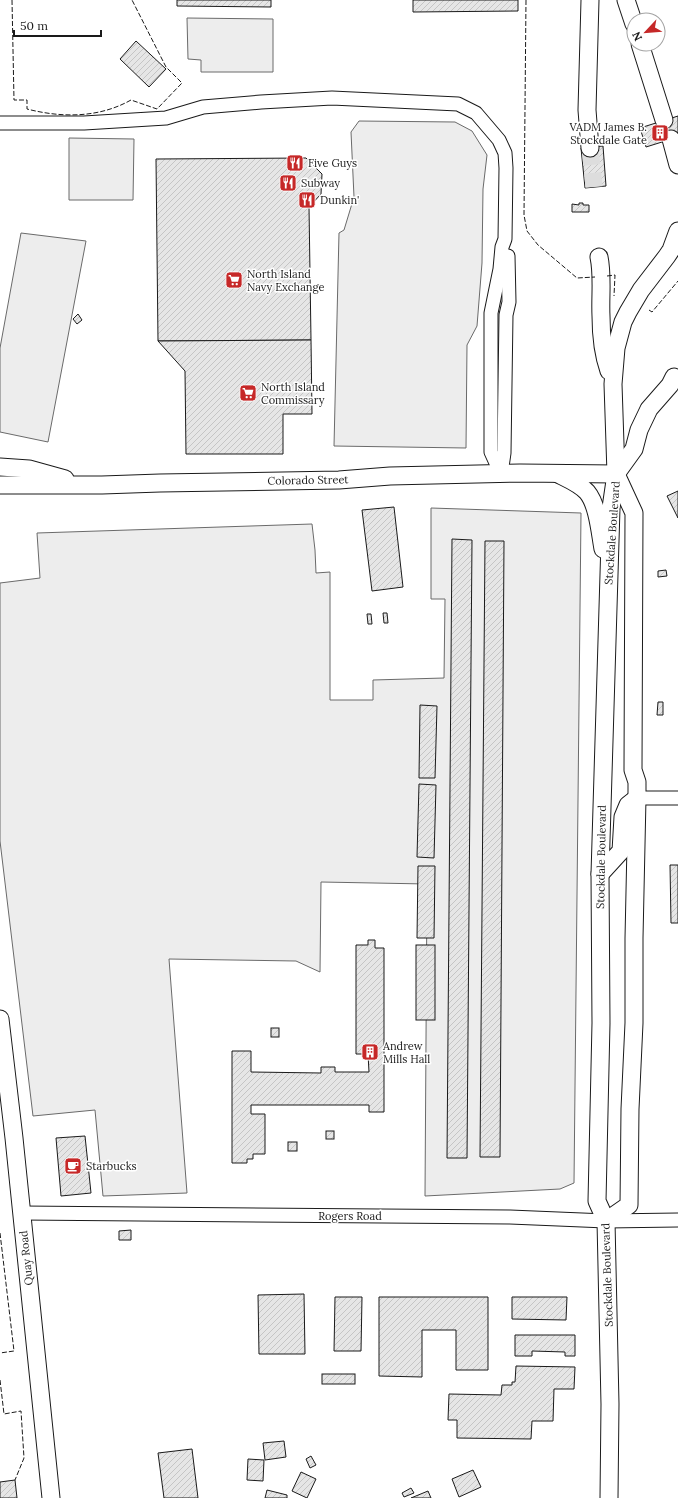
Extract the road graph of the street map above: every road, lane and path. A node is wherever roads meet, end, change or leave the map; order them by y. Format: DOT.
graph roads {
  1 [pos="590,0"];
  2 [pos="626,0"];
  3 [pos="630,12"];
  4 [pos="643,52"];
  5 [pos="664,120"];
  6 [pos="0,123"];
  7 [pos="671,140"];
  8 [pos="590,148"];
  9 [pos="678,165"];
  10 [pos="678,231"];
  11 [pos="599,257"];
  12 [pos="674,377"];
  13 [pos="613,384"];
  14 [pos="0,467"];
  15 [pos="501,474"];
  16 [pos="558,474"];
  17 [pos="616,474"];
  18 [pos="0,485"];
  19 [pos="85,485"];
  20 [pos="609,577"];
  21 [pos="637,798"];
  22 [pos="678,798"];
  23 [pos="600,874"];
  24 [pos="0,1019"];
  25 [pos="22,1213"];
  26 [pos="678,1220"];
  27 [pos="606,1221"];
  28 [pos="51,1498"];
  29 [pos="609,1498"];
  1 -- 8 [label="main road"];
  2 -- 3 [label="main road"];
  4 -- 5 [label="main road"];
  6 -- 15 [label="street"];
  7 -- 9 [label="main road"];
  10 -- 13 [label="main road, Stockdale Boulevard"];
  11 -- 13 [label="main road"];
  12 -- 17 [label="main road"];
  13 -- 17 [label="main road, Stockdale Boulevard"];
  14 -- 19 [label="main road"];
  15 -- 16 [label="main road, Colorado Street"];
  15 -- 19 [label="main road, Colorado Street"];
  16 -- 17 [label="main road, Colorado Street"];
  16 -- 20 [label="main road"];
  17 -- 20 [label="main road, Stockdale Boulevard"];
  17 -- 21 [label="main road"];
  18 -- 19 [label="main road, Colorado Street"];
  20 -- 23 [label="main road, Stockdale Boulevard"];
  21 -- 22 [label="street"];
  21 -- 23 [label="main road"];
  21 -- 27 [label="main road"];
  23 -- 27 [label="main road, Stockdale Boulevard"];
  24 -- 25 [label="main road, Quay Road"];
  25 -- 27 [label="street, Rogers Road"];
  25 -- 28 [label="main road, Quay Road"];
  26 -- 27 [label="street, Rogers Road"];
  27 -- 29 [label="main road, Stockdale Boulevard"];
}
